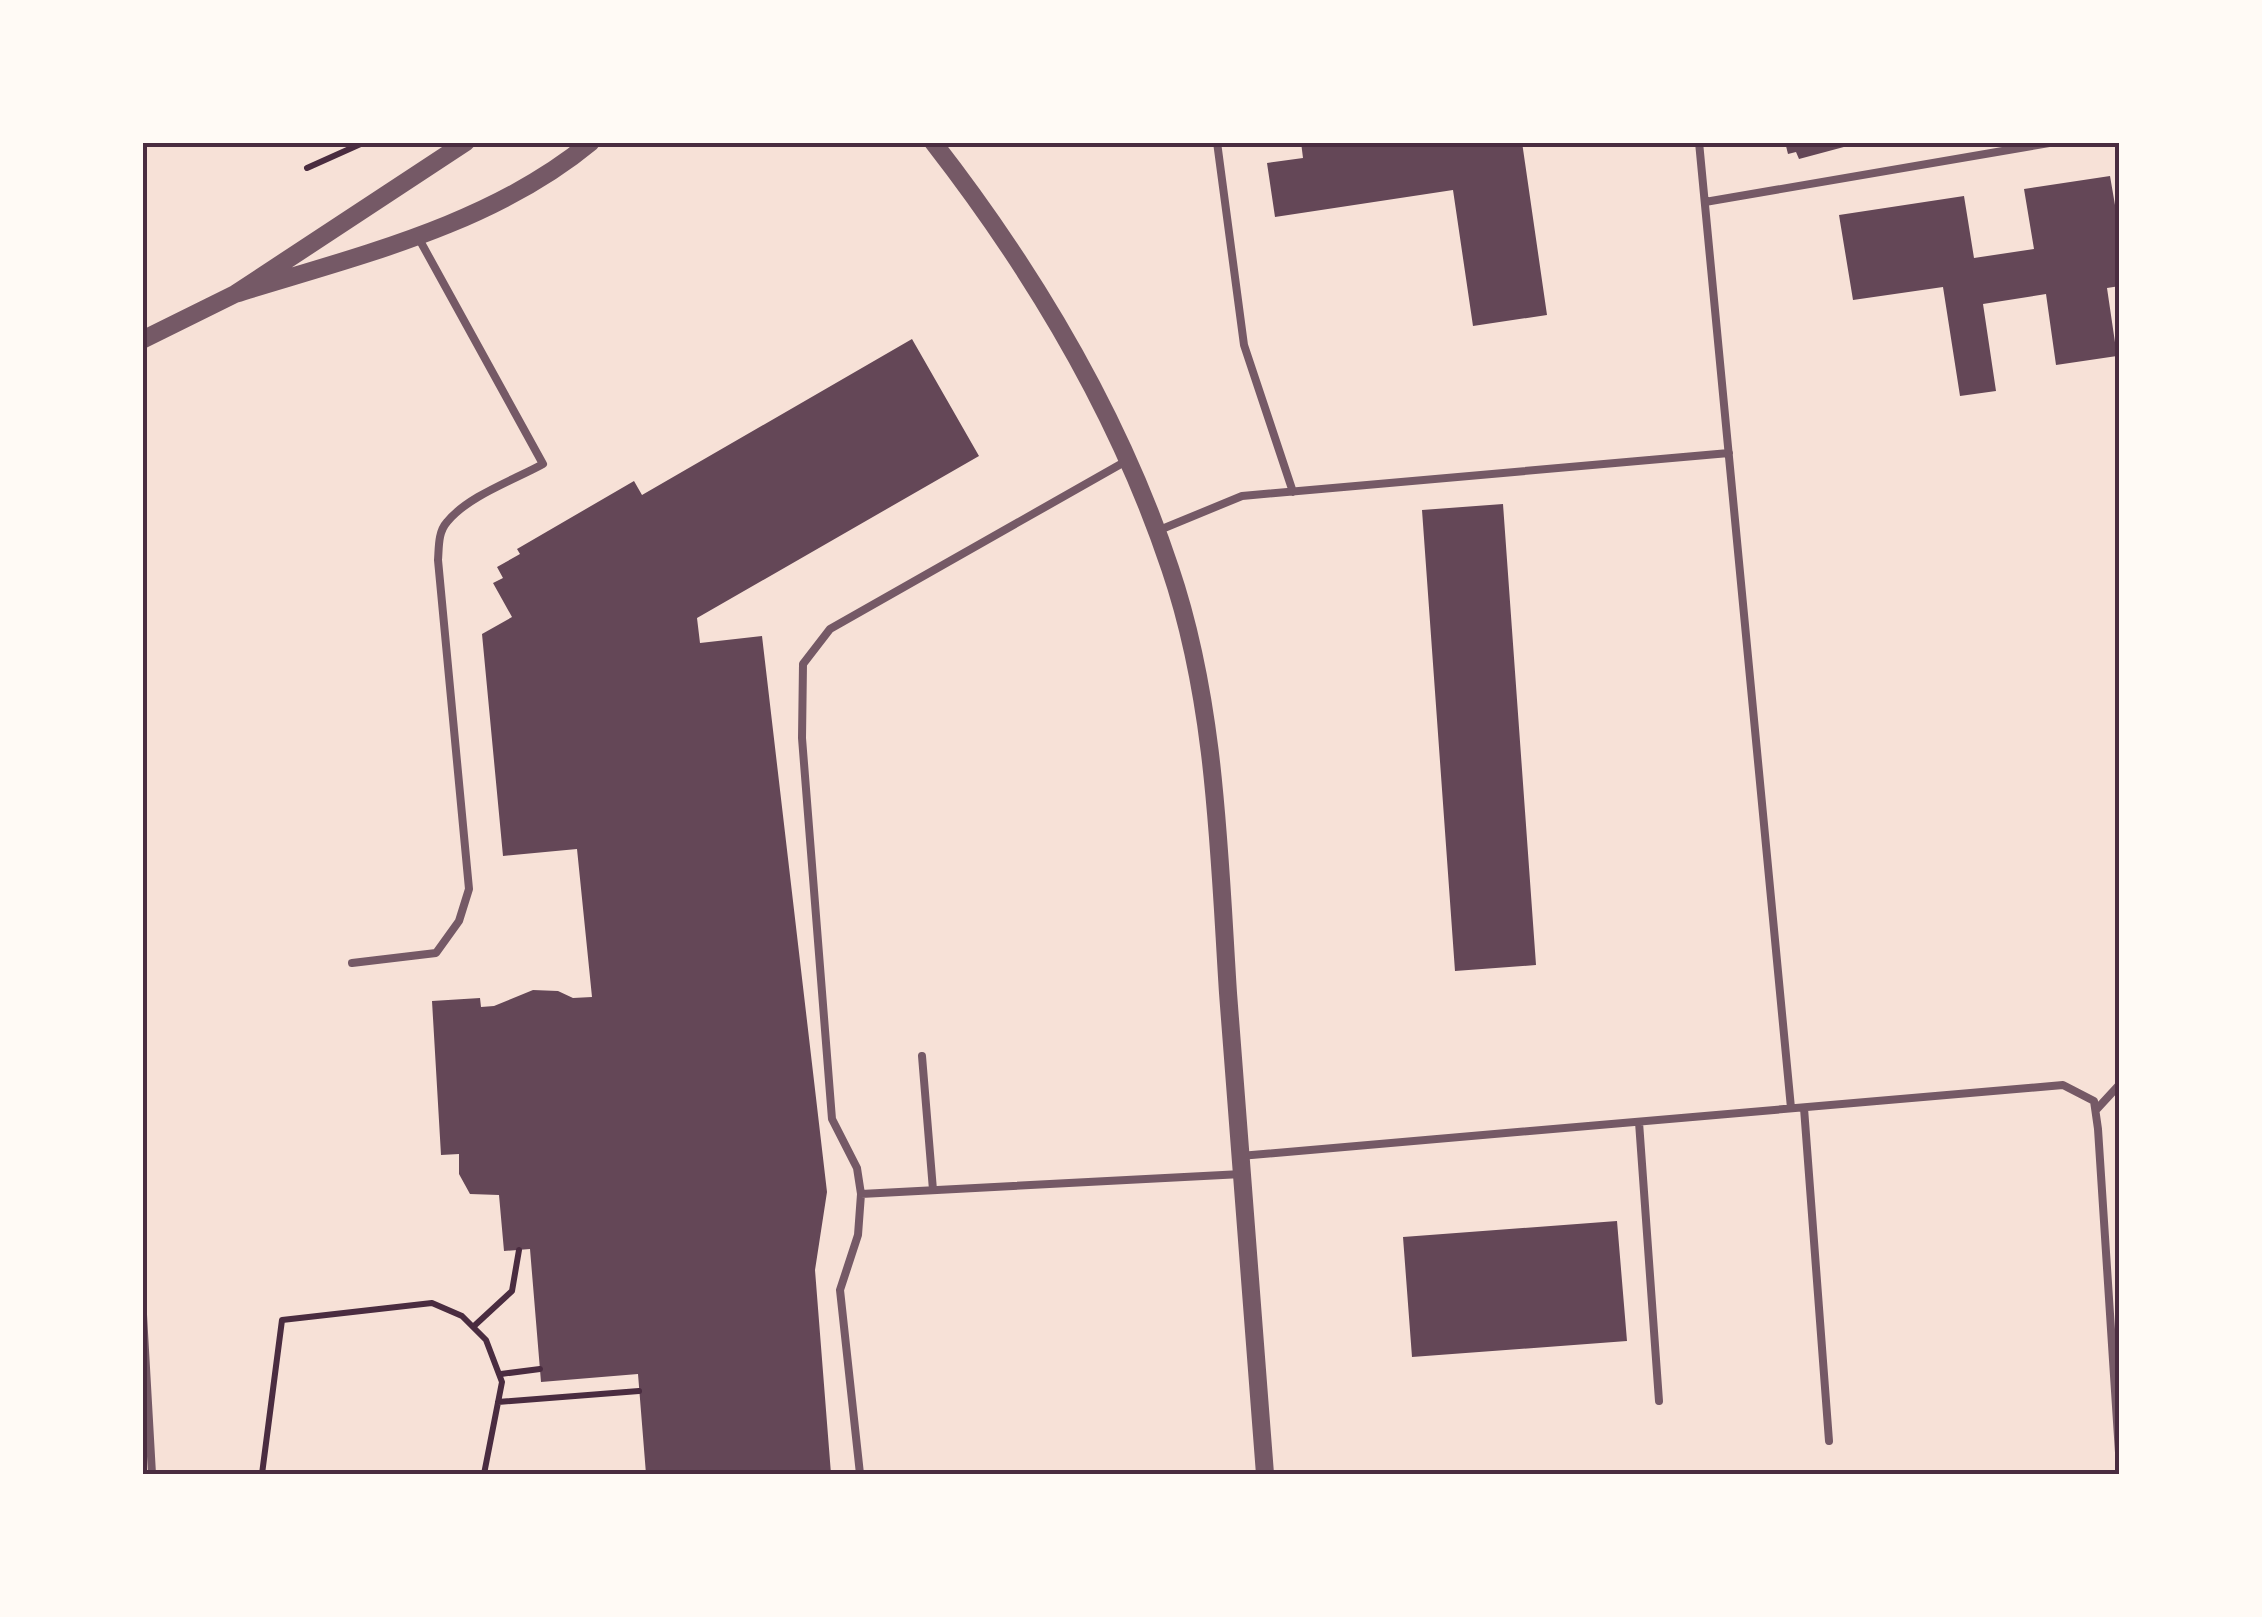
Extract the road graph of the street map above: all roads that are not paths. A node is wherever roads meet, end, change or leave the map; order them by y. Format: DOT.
graph roads {
  1 [pos="466,142"];
  2 [pos="591,142"];
  3 [pos="933,142"];
  4 [pos="1218,142"];
  5 [pos="1700,142"];
  6 [pos="2055,142"];
  7 [pos="1705,202"];
  8 [pos="418,238"];
  9 [pos="235,294"];
  10 [pos="142,340"];
  11 [pos="1729,453"];
  12 [pos="1128,460"];
  13 [pos="1292,492"];
  14 [pos="1156,531"];
  15 [pos="352,963"];
  16 [pos="922,1056"];
  17 [pos="2120,1084"];
  18 [pos="1791,1108"];
  19 [pos="1804,1108"];
  20 [pos="2095,1111"];
  21 [pos="1640,1122"];
  22 [pos="1241,1165"];
  23 [pos="933,1190"];
  24 [pos="861,1194"];
  25 [pos="142,1297"];
  26 [pos="1659,1401"];
  27 [pos="1828,1441"];
  28 [pos="2120,1468"];
  29 [pos="152,1474"];
  30 [pos="860,1474"];
  31 [pos="1265,1474"];
  1 -- 9 [label="street"];
  2 -- 8 [label="street"];
  3 -- 12 [label="street"];
  4 -- 13 [label="lane"];
  5 -- 7 [label="lane"];
  6 -- 7 [label="lane"];
  7 -- 11 [label="lane"];
  8 -- 9 [label="street"];
  8 -- 15 [label="lane"];
  9 -- 10 [label="street"];
  11 -- 13 [label="lane"];
  11 -- 18 [label="lane"];
  12 -- 14 [label="street"];
  12 -- 24 [label="lane"];
  13 -- 14 [label="lane"];
  14 -- 22 [label="street"];
  16 -- 23 [label="lane"];
  17 -- 20 [label="lane"];
  18 -- 19 [label="lane"];
  18 -- 21 [label="lane"];
  19 -- 20 [label="lane"];
  19 -- 27 [label="lane"];
  20 -- 28 [label="lane"];
  21 -- 22 [label="lane"];
  21 -- 26 [label="lane"];
  22 -- 23 [label="lane"];
  22 -- 31 [label="street"];
  23 -- 24 [label="lane"];
  24 -- 30 [label="lane"];
  25 -- 29 [label="lane"];
}
